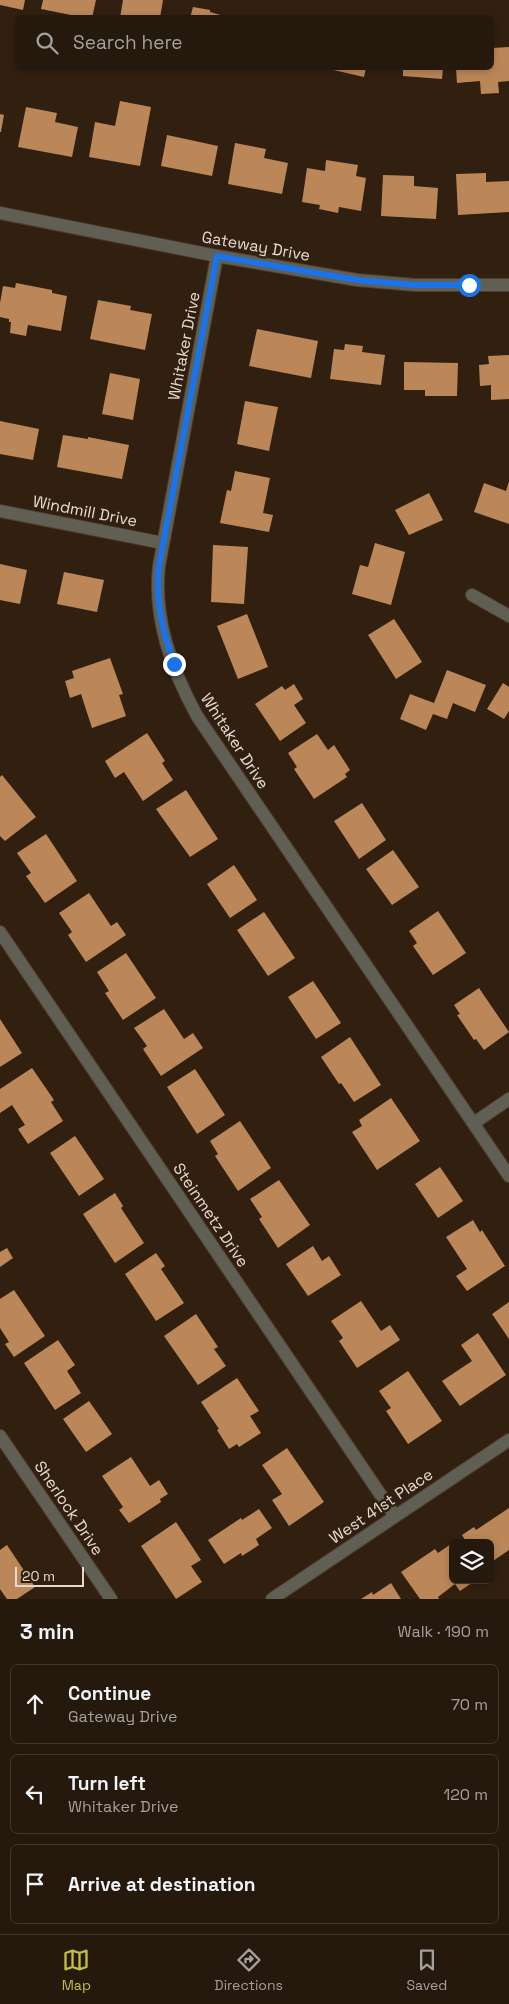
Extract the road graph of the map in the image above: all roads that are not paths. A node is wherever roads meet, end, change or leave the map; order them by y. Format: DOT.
graph roads {
  1 [pos="0,213"];
  2 [pos="217,256"];
  3 [pos="509,285"];
  4 [pos="0,511"];
  5 [pos="163,542"];
  6 [pos="472,595"];
  7 [pos="509,616"];
  8 [pos="0,932"];
  9 [pos="509,1099"];
  10 [pos="474,1123"];
  11 [pos="509,1176"];
  12 [pos="0,1436"];
  13 [pos="509,1440"];
  14 [pos="395,1516"];
  15 [pos="111,1599"];
  16 [pos="272,1599"];
  1 -- 2 [label="street, Gateway Drive"];
  2 -- 3 [label="street, Gateway Drive"];
  2 -- 5 [label="street, Whitaker Drive"];
  4 -- 5 [label="street, Windmill Drive"];
  5 -- 10 [label="street, Whitaker Drive"];
  6 -- 7 [label="street"];
  8 -- 14 [label="street, Steinmetz Drive"];
  9 -- 10 [label="street"];
  10 -- 11 [label="street, Whitaker Drive"];
  12 -- 15 [label="street, Sherlock Drive"];
  13 -- 14 [label="street, West 41st Place"];
  14 -- 16 [label="street, West 41st Place"];
}
